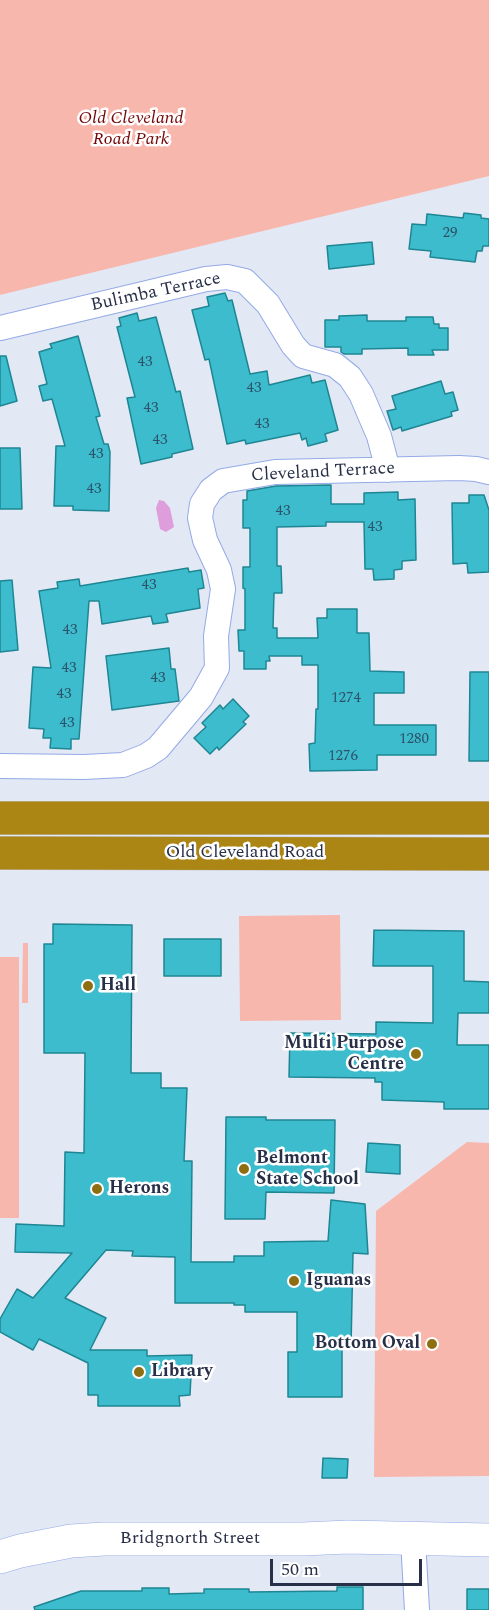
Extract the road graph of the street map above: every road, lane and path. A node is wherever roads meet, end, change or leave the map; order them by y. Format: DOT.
graph roads {
  1 [pos="0,328"];
  2 [pos="388,470"];
  3 [pos="489,472"];
  4 [pos="0,766"];
  5 [pos="0,818"];
  6 [pos="489,818"];
  7 [pos="0,853"];
  8 [pos="489,854"];
  9 [pos="414,1540"];
  10 [pos="489,1540"];
  11 [pos="0,1557"];
  12 [pos="417,1610"];
  1 -- 2 [label="street, Bulimba Terrace"];
  2 -- 3 [label="street, Cleveland Terrace"];
  2 -- 4 [label="street, Cleveland Terrace"];
  5 -- 6 [label="highway, Old Cleveland Road"];
  7 -- 8 [label="highway, Old Cleveland Road"];
  9 -- 10 [label="street, Bridgnorth Street"];
  9 -- 11 [label="street, Bridgnorth Street"];
  9 -- 12 [label="street"];
}
